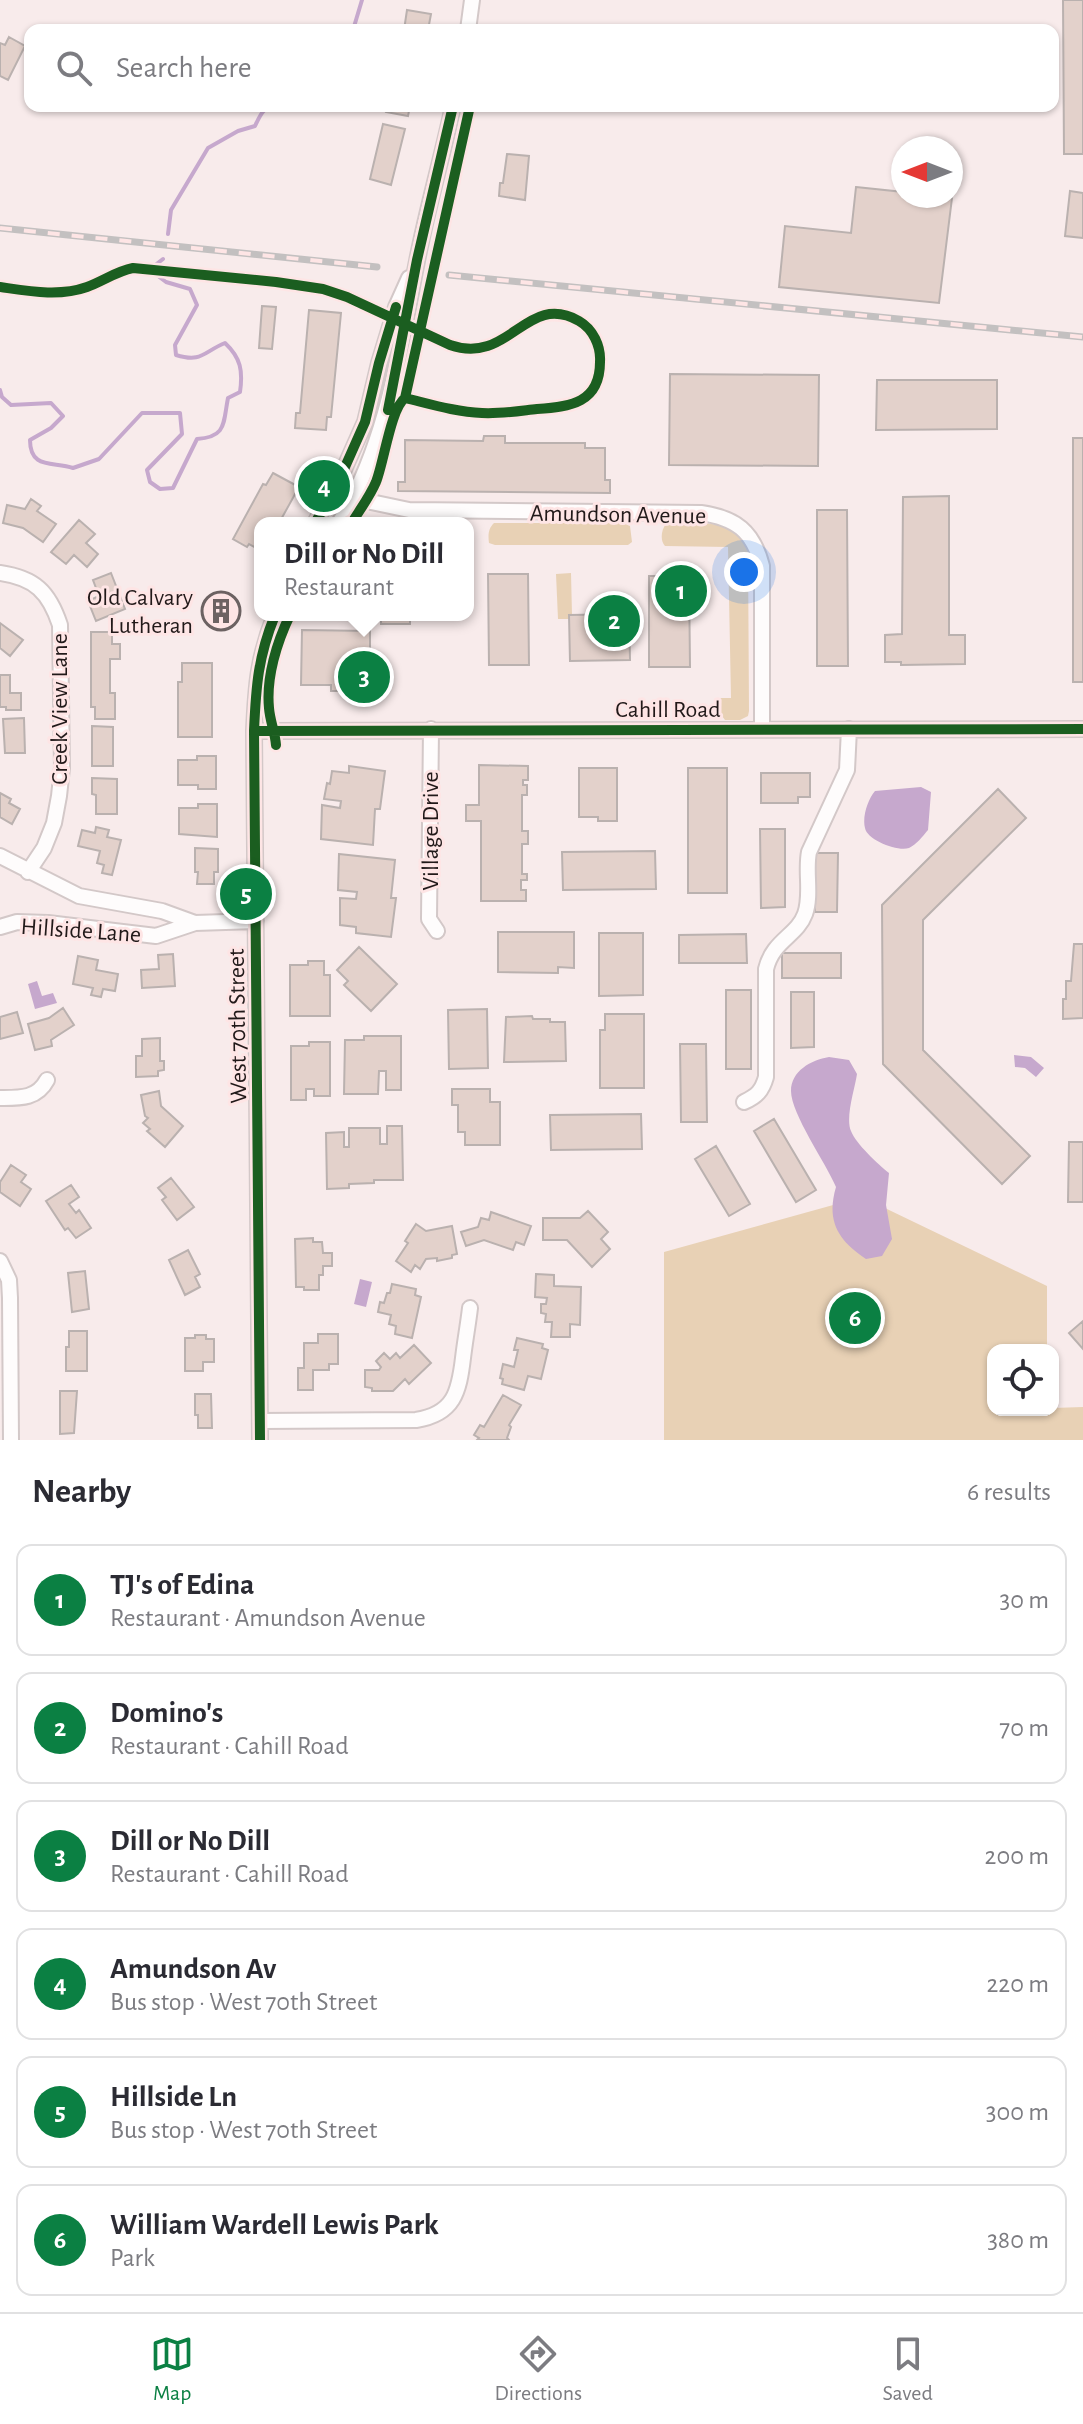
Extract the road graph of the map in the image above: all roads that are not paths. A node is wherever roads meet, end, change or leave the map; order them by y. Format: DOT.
graph roads {
  1 [pos="472,0"];
  2 [pos="469,24"];
  3 [pos="452,112"];
  4 [pos="417,260"];
  5 [pos="337,485"];
  6 [pos="356,495"];
  7 [pos="318,517"];
  8 [pos="343,517"];
  9 [pos="0,573"];
  10 [pos="272,621"];
  11 [pos="431,729"];
  12 [pos="762,729"];
  13 [pos="849,729"];
  14 [pos="1083,729"];
  15 [pos="254,731"];
  16 [pos="0,856"];
  17 [pos="28,872"];
  18 [pos="256,921"];
  19 [pos="195,923"];
  20 [pos="0,927"];
  21 [pos="437,931"];
  22 [pos="47,1080"];
  23 [pos="0,1098"];
  24 [pos="744,1102"];
  25 [pos="0,1261"];
  26 [pos="470,1308"];
  27 [pos="260,1421"];
  28 [pos="11,1440"];
  29 [pos="260,1440"];
  1 -- 2 [label="street"];
  3 -- 4 [label="street"];
  4 -- 5 [label="street"];
  4 -- 6 [label="street"];
  5 -- 6 [label="street, Amundson Avenue"];
  5 -- 7 [label="street"];
  6 -- 8 [label="street"];
  6 -- 12 [label="street, Amundson Avenue"];
  9 -- 17 [label="street, Creek View Lane"];
  10 -- 15 [label="street, West 70th Street"];
  11 -- 12 [label="street, Cahill Road"];
  11 -- 15 [label="street, Cahill Road"];
  11 -- 21 [label="street, Village Drive"];
  12 -- 13 [label="street, Cahill Road"];
  13 -- 14 [label="street, Cahill Road"];
  13 -- 24 [label="street"];
  15 -- 18 [label="street, West 70th Street"];
  16 -- 17 [label="street"];
  17 -- 19 [label="street"];
  18 -- 19 [label="street, Hillside Lane"];
  18 -- 27 [label="street, West 70th Street"];
  19 -- 20 [label="street, Hillside Lane"];
  22 -- 23 [label="street"];
  25 -- 28 [label="street"];
  26 -- 27 [label="street"];
  27 -- 29 [label="street, West 70th Street"];
}
